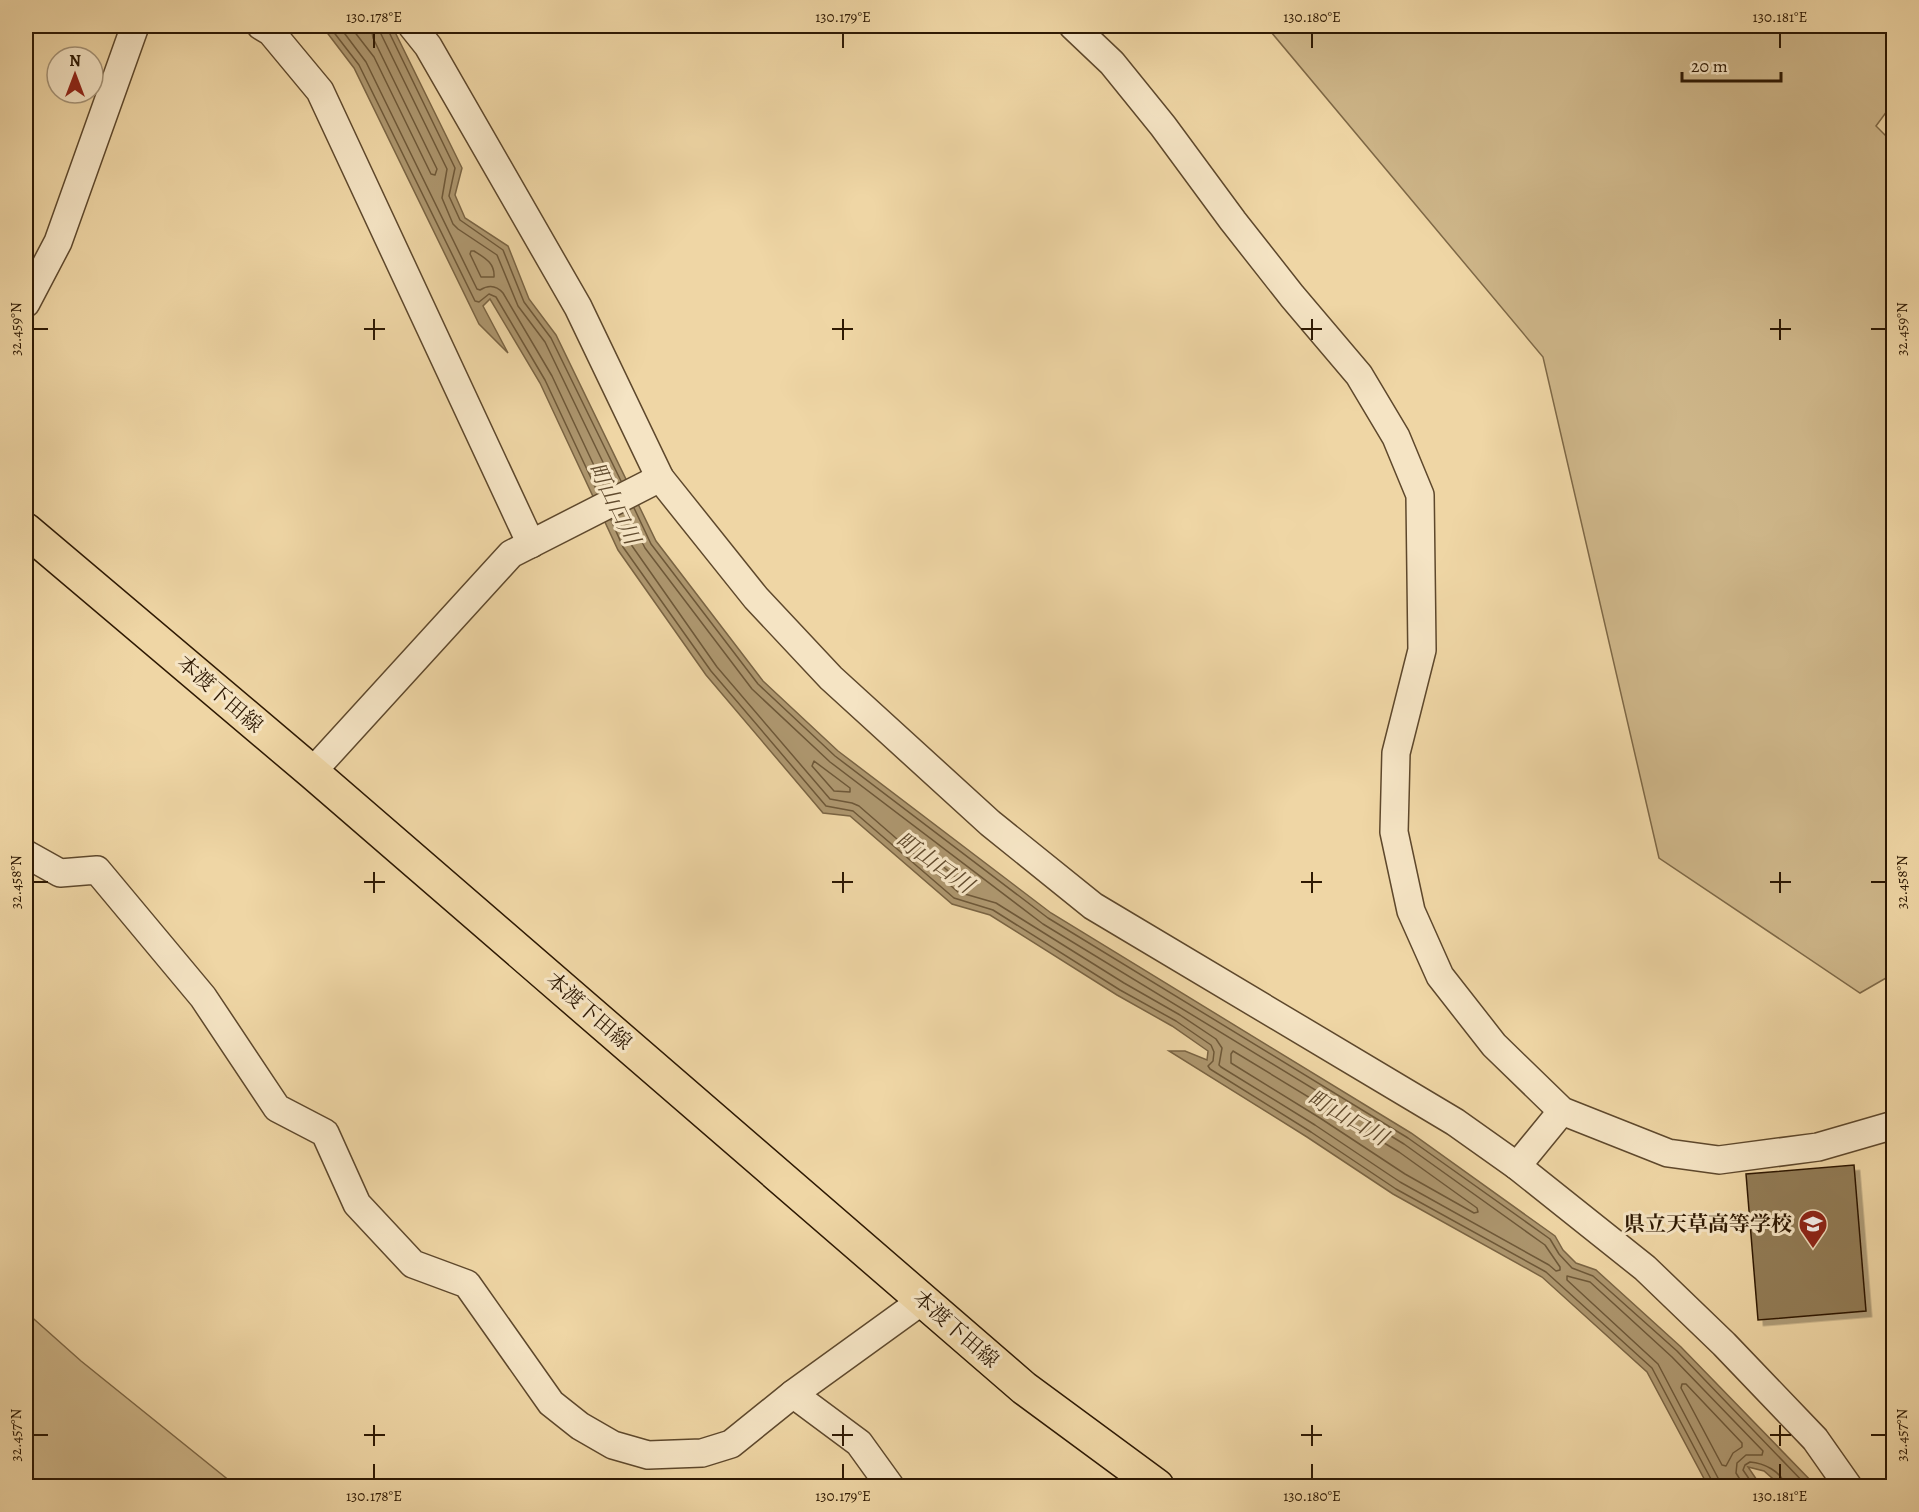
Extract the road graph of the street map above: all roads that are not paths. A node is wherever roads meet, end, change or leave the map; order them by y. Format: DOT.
graph roads {
  1 [pos="135,26"];
  2 [pos="261,26"];
  3 [pos="412,26"];
  4 [pos="1073,26"];
  5 [pos="26,303"];
  6 [pos="660,478"];
  7 [pos="26,530"];
  8 [pos="537,541"];
  9 [pos="312,772"];
  10 [pos="26,854"];
  11 [pos="1562,1111"];
  12 [pos="1893,1125"];
  13 [pos="1517,1166"];
  14 [pos="923,1300"];
  15 [pos="793,1394"];
  16 [pos="890,1486"];
  17 [pos="1157,1486"];
  18 [pos="1848,1486"];
  1 -- 5 [label="street"];
  2 -- 8 [label="street"];
  3 -- 6 [label="street"];
  4 -- 11 [label="street"];
  6 -- 8 [label="street"];
  6 -- 13 [label="street"];
  7 -- 9 [label="main road, 本渡下田線"];
  8 -- 9 [label="street"];
  9 -- 14 [label="main road, 本渡下田線"];
  10 -- 15 [label="street"];
  11 -- 12 [label="street"];
  11 -- 13 [label="street"];
  13 -- 18 [label="street"];
  14 -- 15 [label="street"];
  14 -- 17 [label="main road, 本渡下田線"];
  15 -- 16 [label="street"];
}
